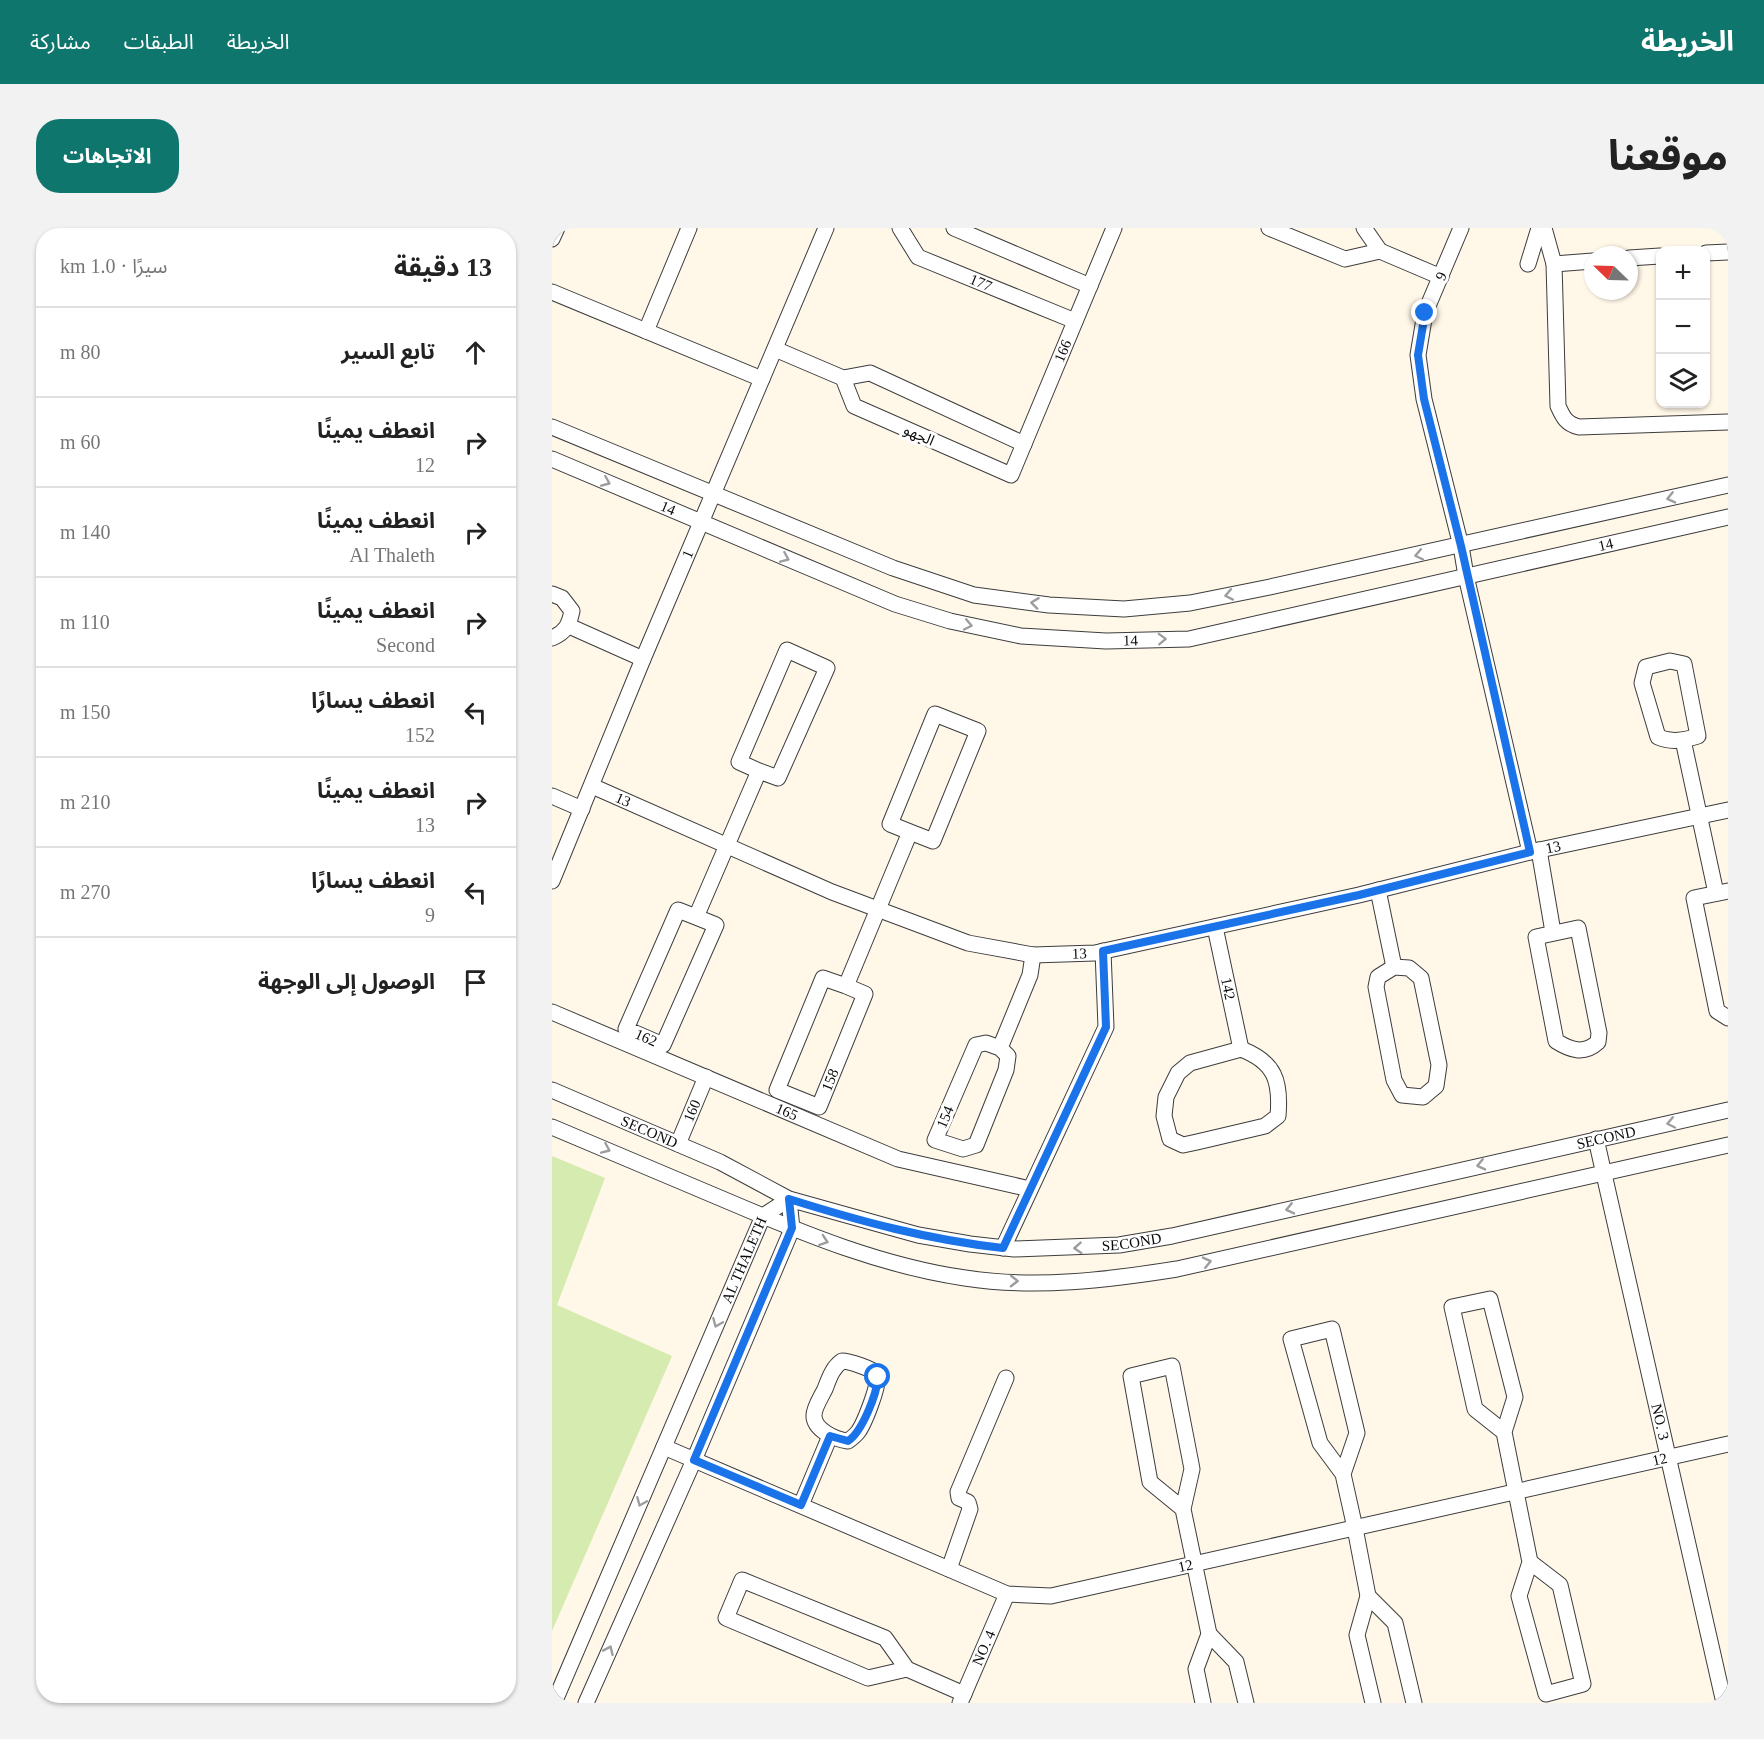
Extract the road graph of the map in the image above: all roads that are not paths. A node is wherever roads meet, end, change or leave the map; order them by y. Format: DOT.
graph roads {
  1 [pos="556,228"];
  2 [pos="689,228"];
  3 [pos="826,228"];
  4 [pos="900,228"];
  5 [pos="954,228"];
  6 [pos="1114,228"];
  7 [pos="1269,228"];
  8 [pos="1364,228"];
  9 [pos="1461,228"];
  10 [pos="1539,228"];
  11 [pos="1544,228"];
  12 [pos="552,239"];
  13 [pos="1380,251"];
  14 [pos="1728,252"];
  15 [pos="1710,253"];
  16 [pos="1656,256"];
  17 [pos="1638,257"];
  18 [pos="1584,262"];
  19 [pos="1528,264"];
  20 [pos="1554,264"];
  21 [pos="1441,277"];
  22 [pos="1090,286"];
  23 [pos="552,292"];
  24 [pos="1075,321"];
  25 [pos="646,331"];
  26 [pos="775,349"];
  27 [pos="843,378"];
  28 [pos="762,379"];
  29 [pos="1728,422"];
  30 [pos="552,427"];
  31 [pos="1024,444"];
  32 [pos="552,459"];
  33 [pos="1011,475"];
  34 [pos="1728,485"];
  35 [pos="714,494"];
  36 [pos="1728,517"];
  37 [pos="702,522"];
  38 [pos="1461,546"];
  39 [pos="1466,576"];
  40 [pos="552,594"];
  41 [pos="569,626"];
  42 [pos="552,638"];
  43 [pos="643,659"];
  44 [pos="1683,740"];
  45 [pos="759,771"];
  46 [pos="592,786"];
  47 [pos="552,796"];
  48 [pos="582,809"];
  49 [pos="1728,810"];
  50 [pos="1700,816"];
  51 [pos="910,832"];
  52 [pos="728,846"];
  53 [pos="1535,851"];
  54 [pos="552,881"];
  55 [pos="1378,890"];
  56 [pos="1722,892"];
  57 [pos="879,910"];
  58 [pos="696,917"];
  59 [pos="1215,927"];
  60 [pos="1553,932"];
  61 [pos="1103,951"];
  62 [pos="1033,955"];
  63 [pos="1394,967"];
  64 [pos="846,986"];
  65 [pos="552,1012"];
  66 [pos="1728,1018"];
  67 [pos="1000,1048"];
  68 [pos="1241,1049"];
  69 [pos="706,1077"];
  70 [pos="552,1090"];
  71 [pos="1728,1110"];
  72 [pos="552,1127"];
  73 [pos="1596,1139"];
  74 [pos="678,1144"];
  75 [pos="1728,1145"];
  76 [pos="1603,1172"];
  77 [pos="1030,1189"];
  78 [pos="789,1199"];
  79 [pos="763,1216"];
  80 [pos="792,1228"];
  81 [pos="1003,1248"];
  82 [pos="1006,1378"];
  83 [pos="1504,1432"];
  84 [pos="830,1436"];
  85 [pos="1728,1444"];
  86 [pos="664,1447"];
  87 [pos="1668,1458"];
  88 [pos="694,1460"];
  89 [pos="1343,1474"];
  90 [pos="1516,1492"];
  91 [pos="801,1505"];
  92 [pos="1183,1509"];
  93 [pos="1355,1528"];
  94 [pos="1530,1562"];
  95 [pos="1194,1564"];
  96 [pos="949,1569"];
  97 [pos="1007,1594"];
  98 [pos="1368,1596"];
  99 [pos="1209,1634"];
  100 [pos="907,1669"];
  101 [pos="962,1698"];
  102 [pos="554,1703"];
  103 [pos="586,1703"];
  104 [pos="1203,1703"];
  105 [pos="1245,1703"];
  106 [pos="1373,1703"];
  107 [pos="1414,1703"];
  108 [pos="1724,1703"];
  1 -- 12 [label="street"];
  2 -- 25 [label="street"];
  3 -- 26 [label="street, 1"];
  4 -- 24 [label="street, 177"];
  5 -- 22 [label="street"];
  6 -- 22 [label="street, 166"];
  7 -- 13 [label="street"];
  8 -- 13 [label="street"];
  9 -- 21 [label="street, 9"];
  10 -- 19 [label="street"];
  11 -- 20 [label="street"];
  13 -- 21 [label="street"];
  14 -- 15 [label="street"];
  16 -- 17 [label="street"];
  18 -- 20 [label="street"];
  20 -- 29 [label="street"];
  21 -- 38 [label="street, 9"];
  22 -- 24 [label="street, 166"];
  23 -- 25 [label="street"];
  24 -- 31 [label="street, 166"];
  25 -- 28 [label="street"];
  26 -- 27 [label="street"];
  26 -- 28 [label="street, 1"];
  27 -- 31 [label="street"];
  27 -- 33 [label="street, الجهو"];
  28 -- 35 [label="street, 1"];
  30 -- 35 [label="street, 14"];
  31 -- 33 [label="street, 166"];
  32 -- 37 [label="street, 14, one-way"];
  34 -- 38 [label="street, 14, one-way"];
  35 -- 37 [label="street, 1"];
  38 -- 35 [label="street, 14, one-way"];
  36 -- 39 [label="street, 14"];
  37 -- 39 [label="street, 14, one-way"];
  37 -- 43 [label="street, 1"];
  38 -- 39 [label="street, 9"];
  39 -- 53 [label="street, 9"];
  40 -- 41 [label="street"];
  41 -- 42 [label="street"];
  41 -- 43 [label="street"];
  43 -- 46 [label="street, 1"];
  44 -- 44 [label="street"];
  44 -- 50 [label="street"];
  45 -- 45 [label="street"];
  45 -- 52 [label="street"];
  46 -- 48 [label="street, 1"];
  46 -- 52 [label="street, 13"];
  47 -- 48 [label="street"];
  48 -- 54 [label="street, 1"];
  49 -- 50 [label="street, 13"];
  50 -- 53 [label="street, 13"];
  50 -- 56 [label="street"];
  51 -- 51 [label="street"];
  51 -- 57 [label="street"];
  52 -- 57 [label="street, 13"];
  52 -- 58 [label="street"];
  53 -- 55 [label="street, 13"];
  53 -- 60 [label="street, 9"];
  55 -- 59 [label="street, 13"];
  55 -- 63 [label="street"];
  56 -- 66 [label="street"];
  57 -- 62 [label="street, 13"];
  57 -- 64 [label="street"];
  58 -- 58 [label="street, 162"];
  59 -- 61 [label="street, 13"];
  59 -- 68 [label="street, 142"];
  60 -- 60 [label="street"];
  61 -- 62 [label="street, 13"];
  61 -- 77 [label="street"];
  62 -- 67 [label="street"];
  63 -- 63 [label="street"];
  64 -- 64 [label="street, 158"];
  65 -- 69 [label="street, 165"];
  67 -- 67 [label="street, 154"];
  68 -- 68 [label="street"];
  69 -- 74 [label="street, 160"];
  69 -- 77 [label="street, 165"];
  70 -- 74 [label="street, SECOND"];
  71 -- 73 [label="street, SECOND, one-way"];
  72 -- 79 [label="street, one-way"];
  73 -- 76 [label="street, NO. 3"];
  73 -- 81 [label="street, SECOND, one-way"];
  74 -- 78 [label="street, SECOND"];
  75 -- 76 [label="street"];
  80 -- 76 [label="street, one-way"];
  76 -- 87 [label="street, NO. 3"];
  77 -- 81 [label="street"];
  78 -- 79 [label="street, AL THALETH"];
  78 -- 80 [label="street, AL THALETH"];
  78 -- 81 [label="street, SECOND"];
  79 -- 80 [label="street"];
  79 -- 86 [label="street, AL THALETH, one-way"];
  80 -- 88 [label="street, AL THALETH"];
  82 -- 96 [label="street"];
  83 -- 83 [label="street"];
  83 -- 90 [label="street"];
  84 -- 84 [label="street"];
  84 -- 91 [label="street"];
  85 -- 87 [label="street, 12"];
  86 -- 88 [label="street, 12"];
  86 -- 102 [label="street, AL THALETH, one-way"];
  87 -- 90 [label="street, 12"];
  87 -- 108 [label="street, NO. 3"];
  88 -- 91 [label="street, 12"];
  103 -- 88 [label="street, AL THALETH, one-way"];
  89 -- 89 [label="street"];
  89 -- 93 [label="street"];
  90 -- 93 [label="street, 12"];
  90 -- 94 [label="street"];
  91 -- 96 [label="street, 12"];
  92 -- 92 [label="street"];
  92 -- 95 [label="street"];
  93 -- 95 [label="street, 12"];
  93 -- 98 [label="street"];
  94 -- 94 [label="street"];
  95 -- 97 [label="street, 12"];
  95 -- 99 [label="street"];
  96 -- 97 [label="street, 12"];
  97 -- 101 [label="street, NO. 4"];
  98 -- 106 [label="street"];
  98 -- 107 [label="street"];
  99 -- 104 [label="street"];
  99 -- 105 [label="street"];
  100 -- 100 [label="street"];
  100 -- 101 [label="street"];
}
